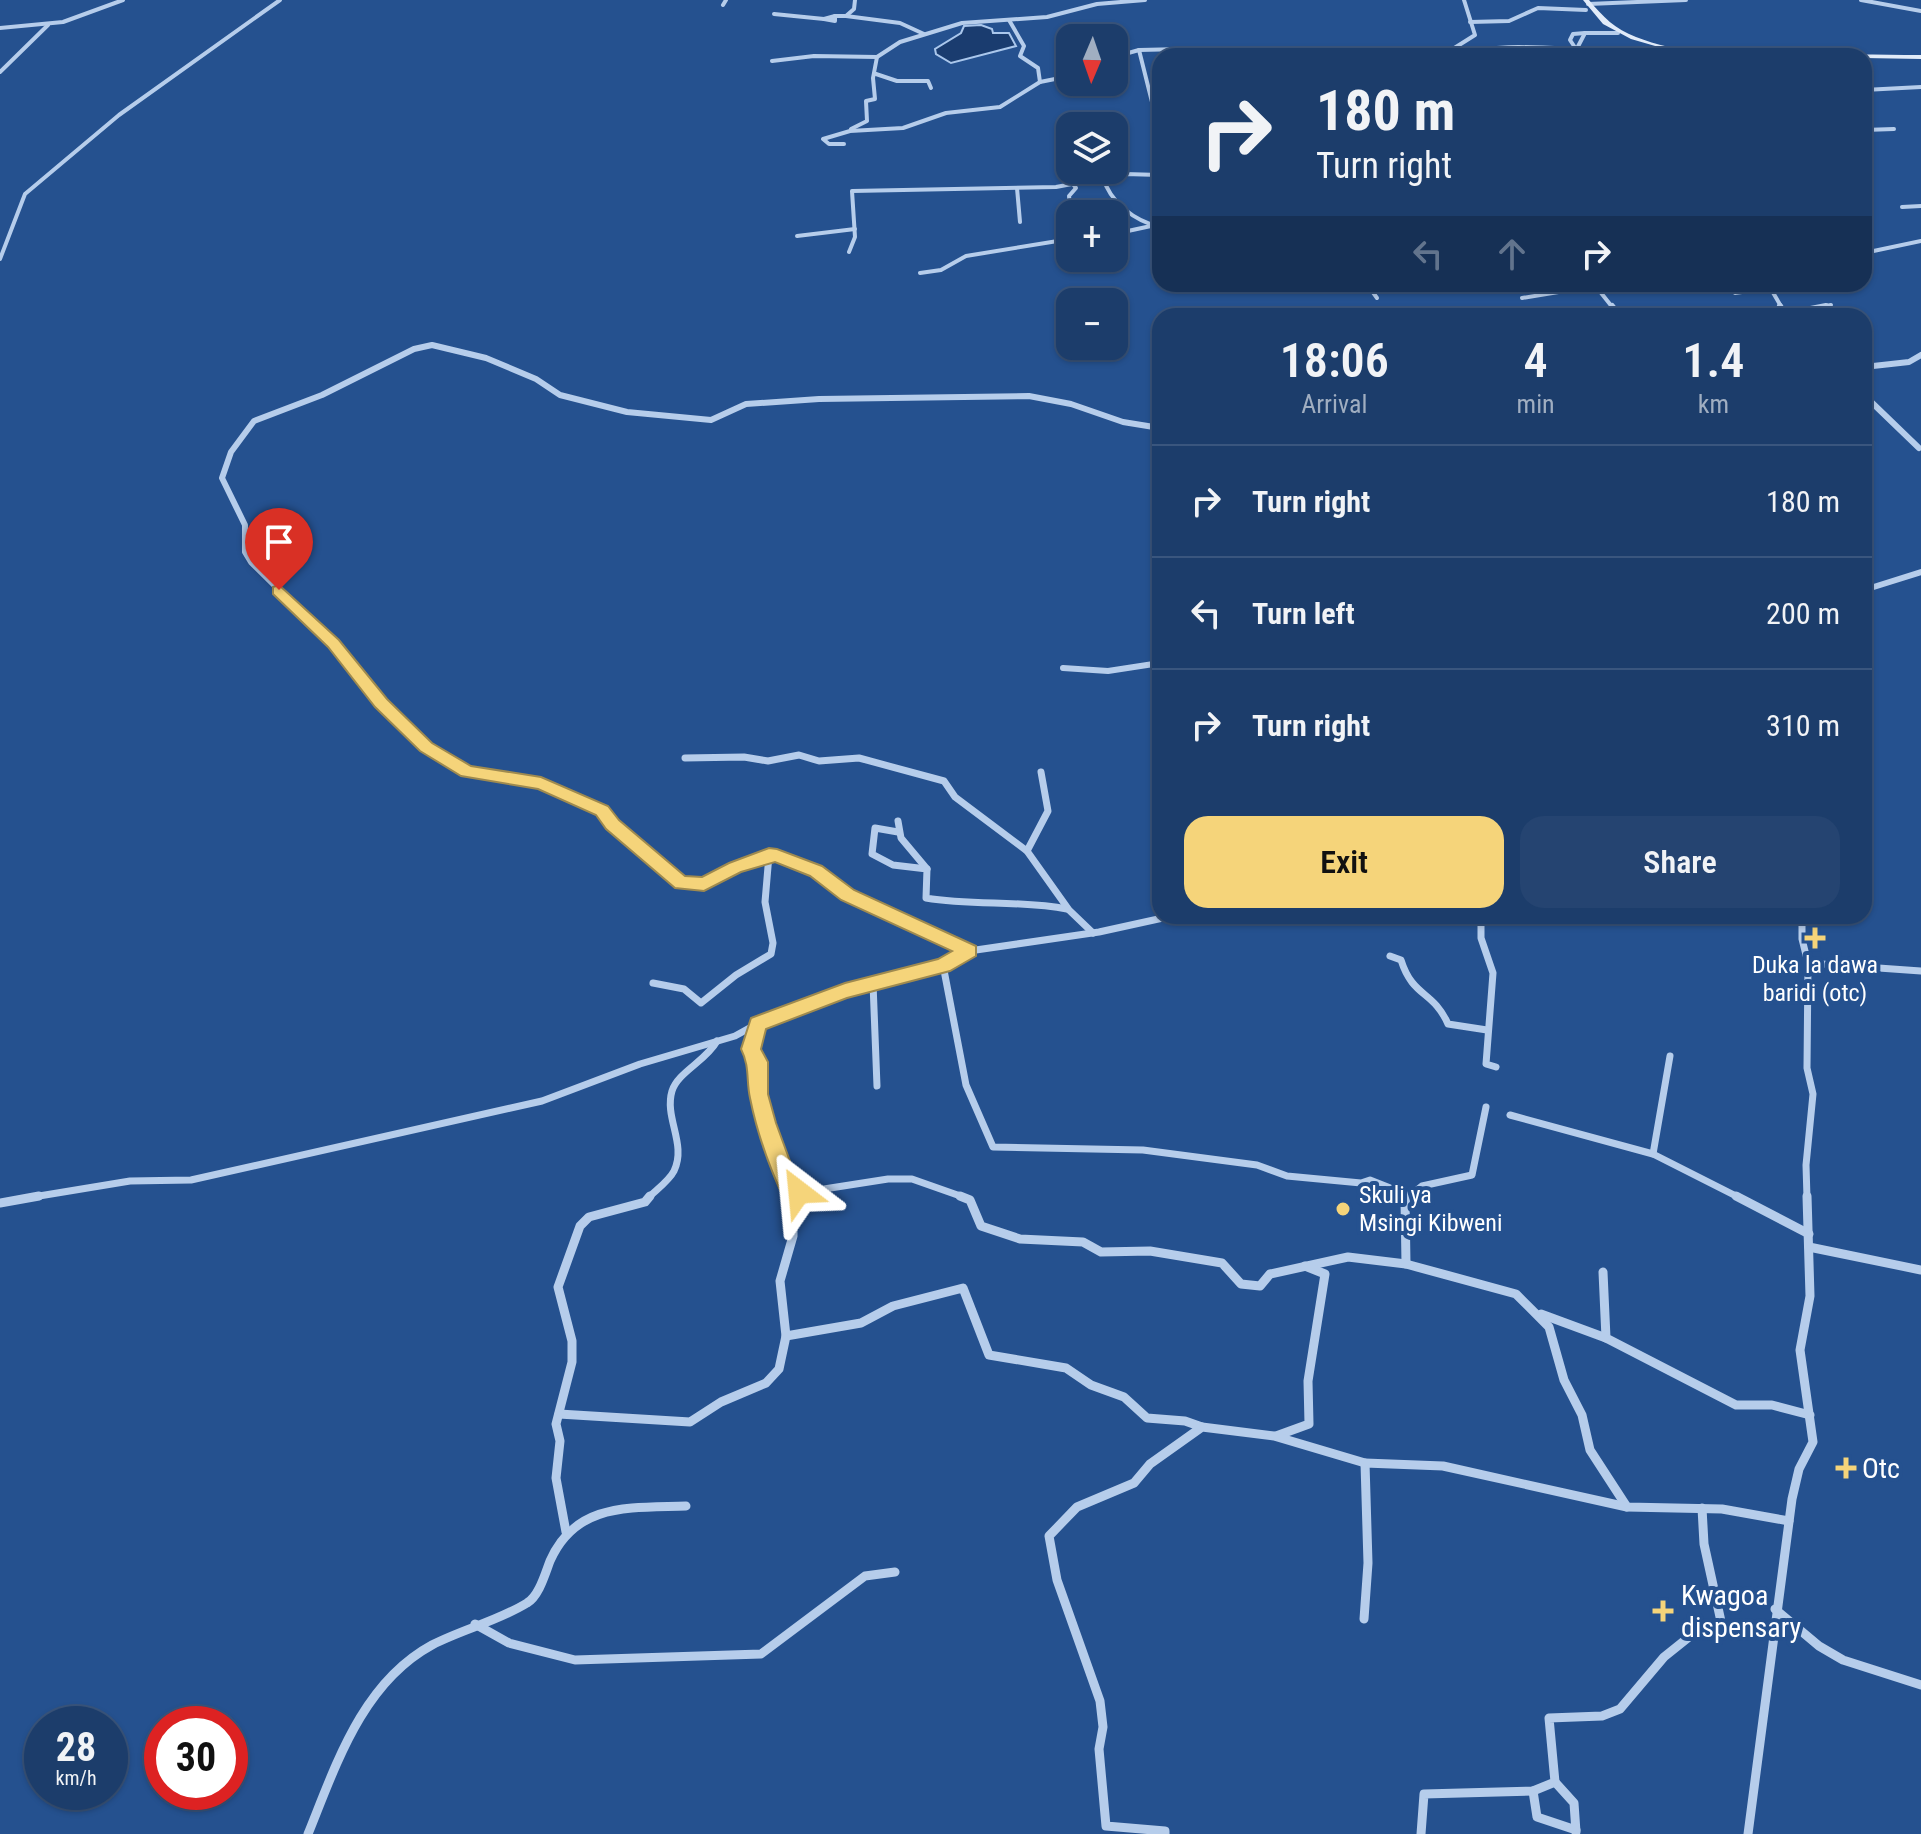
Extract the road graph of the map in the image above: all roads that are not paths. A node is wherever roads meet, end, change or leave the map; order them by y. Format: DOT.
graph roads {
  1 [pos="123,0"];
  2 [pos="280,0"];
  3 [pos="855,0"];
  4 [pos="1145,0"];
  5 [pos="1464,0"];
  6 [pos="1686,0"];
  7 [pos="1861,0"];
  8 [pos="1586,4"];
  9 [pos="1921,11"];
  10 [pos="774,14"];
  11 [pos="846,16"];
  12 [pos="1009,20"];
  13 [pos="1509,21"];
  14 [pos="1470,22"];
  15 [pos="48,25"];
  16 [pos="0,28"];
  17 [pos="1503,30"];
  18 [pos="1585,33"];
  19 [pos="1616,33"];
  20 [pos="924,34"];
  21 [pos="1459,48"];
  22 [pos="1484,48"];
  23 [pos="1506,48"];
  24 [pos="1573,48"];
  25 [pos="1577,48"];
  26 [pos="1651,48"];
  27 [pos="1667,48"];
  28 [pos="1139,50"];
  29 [pos="1152,50"];
  30 [pos="1128,53"];
  31 [pos="877,57"];
  32 [pos="1872,57"];
  33 [pos="1921,58"];
  34 [pos="772,61"];
  35 [pos="0,72"];
  36 [pos="876,74"];
  37 [pos="1056,79"];
  38 [pos="1040,82"];
  39 [pos="1921,87"];
  40 [pos="931,88"];
  41 [pos="1872,90"];
  42 [pos="1152,102"];
  43 [pos="1894,129"];
  44 [pos="1872,130"];
  45 [pos="850,131"];
  46 [pos="844,144"];
  47 [pos="1152,175"];
  48 [pos="1128,176"];
  49 [pos="1073,184"];
  50 [pos="1104,184"];
  51 [pos="1017,188"];
  52 [pos="1069,200"];
  53 [pos="1921,206"];
  54 [pos="1902,207"];
  55 [pos="1020,222"];
  56 [pos="1151,226"];
  57 [pos="855,229"];
  58 [pos="1128,231"];
  59 [pos="797,236"];
  60 [pos="1056,241"];
  61 [pos="1921,241"];
  62 [pos="1872,251"];
  63 [pos="849,252"];
  64 [pos="0,259"];
  65 [pos="920,273"];
  66 [pos="1373,292"];
  67 [pos="1557,292"];
  68 [pos="1600,292"];
  69 [pos="1740,292"];
  70 [pos="1735,293"];
  71 [pos="1377,298"];
  72 [pos="1522,298"];
  73 [pos="1831,305"];
  74 [pos="1613,308"];
  75 [pos="1816,308"];
  76 [pos="1921,355"];
  77 [pos="1872,366"];
  78 [pos="1872,403"];
  79 [pos="1152,427"];
  80 [pos="1919,448"];
  81 [pos="1921,572"];
  82 [pos="1872,587"];
  83 [pos="1152,664"];
  84 [pos="1063,668"];
  85 [pos="685,758"];
  86 [pos="1041,772"];
  87 [pos="898,821"];
  88 [pos="898,832"];
  89 [pos="1027,851"];
  90 [pos="769,855"];
  91 [pos="927,869"];
  92 [pos="1069,910"];
  93 [pos="1152,920"];
  94 [pos="1481,924"];
  95 [pos="1802,924"];
  96 [pos="1093,933"];
  97 [pos="969,951"];
  98 [pos="1390,956"];
  99 [pos="1808,963"];
  100 [pos="943,965"];
  101 [pos="1921,971"];
  102 [pos="653,983"];
  103 [pos="873,983"];
  104 [pos="758,1024"];
  105 [pos="1487,1030"];
  106 [pos="717,1041"];
  107 [pos="1670,1056"];
  108 [pos="1496,1067"];
  109 [pos="877,1086"];
  110 [pos="1486,1107"];
  111 [pos="1510,1115"];
  112 [pos="1653,1154"];
  113 [pos="792,1194"];
  114 [pos="1408,1195"];
  115 [pos="0,1203"];
  116 [pos="1809,1234"];
  117 [pos="1809,1247"];
  118 [pos="1406,1264"];
  119 [pos="1303,1265"];
  120 [pos="1921,1270"];
  121 [pos="1603,1272"];
  122 [pos="1536,1312"];
  123 [pos="786,1336"];
  124 [pos="1606,1338"];
  125 [pos="559,1414"];
  126 [pos="1810,1415"];
  127 [pos="1202,1427"];
  128 [pos="1274,1436"];
  129 [pos="1365,1463"];
  130 [pos="686,1506"];
  131 [pos="1627,1507"];
  132 [pos="1702,1508"];
  133 [pos="1789,1521"];
  134 [pos="566,1532"];
  135 [pos="895,1572"];
  136 [pos="1775,1609"];
  137 [pos="1364,1619"];
  138 [pos="475,1624"];
  139 [pos="1921,1685"];
  140 [pos="1555,1782"];
  141 [pos="1533,1791"];
  142 [pos="1576,1832"];
  143 [pos="308,1834"];
  144 [pos="1165,1834"];
  145 [pos="1421,1834"];
  146 [pos="1748,1834"];
  1 -- 15 [label="street"];
  2 -- 64 [label="street"];
  3 -- 11 [label="street"];
  4 -- 12 [label="street"];
  5 -- 14 [label="street"];
  6 -- 8 [label="street"];
  7 -- 9 [label="street"];
  8 -- 13 [label="street"];
  8 -- 19 [label="main road"];
  10 -- 11 [label="street"];
  11 -- 20 [label="street"];
  12 -- 20 [label="street"];
  12 -- 38 [label="street"];
  13 -- 14 [label="street"];
  13 -- 17 [label="street"];
  14 -- 21 [label="street"];
  15 -- 16 [label="street"];
  15 -- 35 [label="street"];
  18 -- 19 [label="street"];
  18 -- 24 [label="street"];
  18 -- 25 [label="street"];
  19 -- 26 [label="main road"];
  19 -- 27 [label="main road"];
  20 -- 31 [label="street"];
  22 -- 23 [label="street"];
  28 -- 29 [label="street"];
  28 -- 30 [label="street"];
  28 -- 42 [label="street"];
  31 -- 34 [label="street"];
  31 -- 36 [label="street"];
  32 -- 33 [label="main road"];
  36 -- 40 [label="street"];
  36 -- 45 [label="street"];
  37 -- 38 [label="street"];
  38 -- 45 [label="street"];
  39 -- 41 [label="street"];
  43 -- 44 [label="street"];
  45 -- 46 [label="street"];
  47 -- 48 [label="street"];
  49 -- 51 [label="street"];
  49 -- 52 [label="street"];
  50 -- 56 [label="street"];
  51 -- 55 [label="street"];
  51 -- 57 [label="street"];
  53 -- 54 [label="street"];
  56 -- 58 [label="street"];
  57 -- 59 [label="street"];
  57 -- 63 [label="street"];
  60 -- 65 [label="street"];
  61 -- 62 [label="street"];
  66 -- 71 [label="street"];
  67 -- 72 [label="street"];
  68 -- 74 [label="street"];
  69 -- 70 [label="street"];
  73 -- 75 [label="street"];
  76 -- 77 [label="street"];
  78 -- 80 [label="street"];
  79 -- 90 [label="street"];
  81 -- 82 [label="street"];
  83 -- 84 [label="street"];
  85 -- 89 [label="street"];
  86 -- 89 [label="street"];
  87 -- 88 [label="street"];
  88 -- 91 [label="street"];
  88 -- 91 [label="street"];
  89 -- 92 [label="street"];
  90 -- 97 [label="street"];
  90 -- 102 [label="street"];
  91 -- 92 [label="street"];
  92 -- 96 [label="street"];
  93 -- 96 [label="street"];
  94 -- 105 [label="street"];
  95 -- 99 [label="street"];
  96 -- 97 [label="street"];
  97 -- 100 [label="street"];
  98 -- 105 [label="street"];
  99 -- 101 [label="street"];
  99 -- 116 [label="street"];
  100 -- 103 [label="street"];
  100 -- 114 [label="street"];
  103 -- 104 [label="street"];
  103 -- 109 [label="street"];
  104 -- 106 [label="street"];
  104 -- 113 [label="street"];
  105 -- 108 [label="street"];
  106 -- 115 [label="street"];
  106 -- 125 [label="street"];
  107 -- 112 [label="street"];
  110 -- 114 [label="street"];
  111 -- 112 [label="street"];
  112 -- 116 [label="street"];
  113 -- 119 [label="street"];
  113 -- 123 [label="street"];
  114 -- 118 [label="street"];
  116 -- 117 [label="street"];
  117 -- 120 [label="street"];
  117 -- 126 [label="street"];
  118 -- 119 [label="street"];
  118 -- 122 [label="street"];
  119 -- 128 [label="street"];
  121 -- 124 [label="street"];
  122 -- 124 [label="street"];
  122 -- 131 [label="street"];
  123 -- 125 [label="street"];
  123 -- 127 [label="street"];
  124 -- 126 [label="street"];
  125 -- 134 [label="street"];
  126 -- 133 [label="street"];
  127 -- 128 [label="street"];
  127 -- 144 [label="street"];
  128 -- 129 [label="street"];
  129 -- 131 [label="street"];
  129 -- 137 [label="street"];
  130 -- 134 [label="street"];
  131 -- 132 [label="street"];
  132 -- 133 [label="street"];
  132 -- 140 [label="street"];
  133 -- 136 [label="street"];
  134 -- 138 [label="street"];
  135 -- 138 [label="street"];
  136 -- 139 [label="street"];
  136 -- 146 [label="street"];
  138 -- 143 [label="street"];
  140 -- 141 [label="street"];
  140 -- 142 [label="street"];
  141 -- 142 [label="street"];
  141 -- 145 [label="street"];
}
